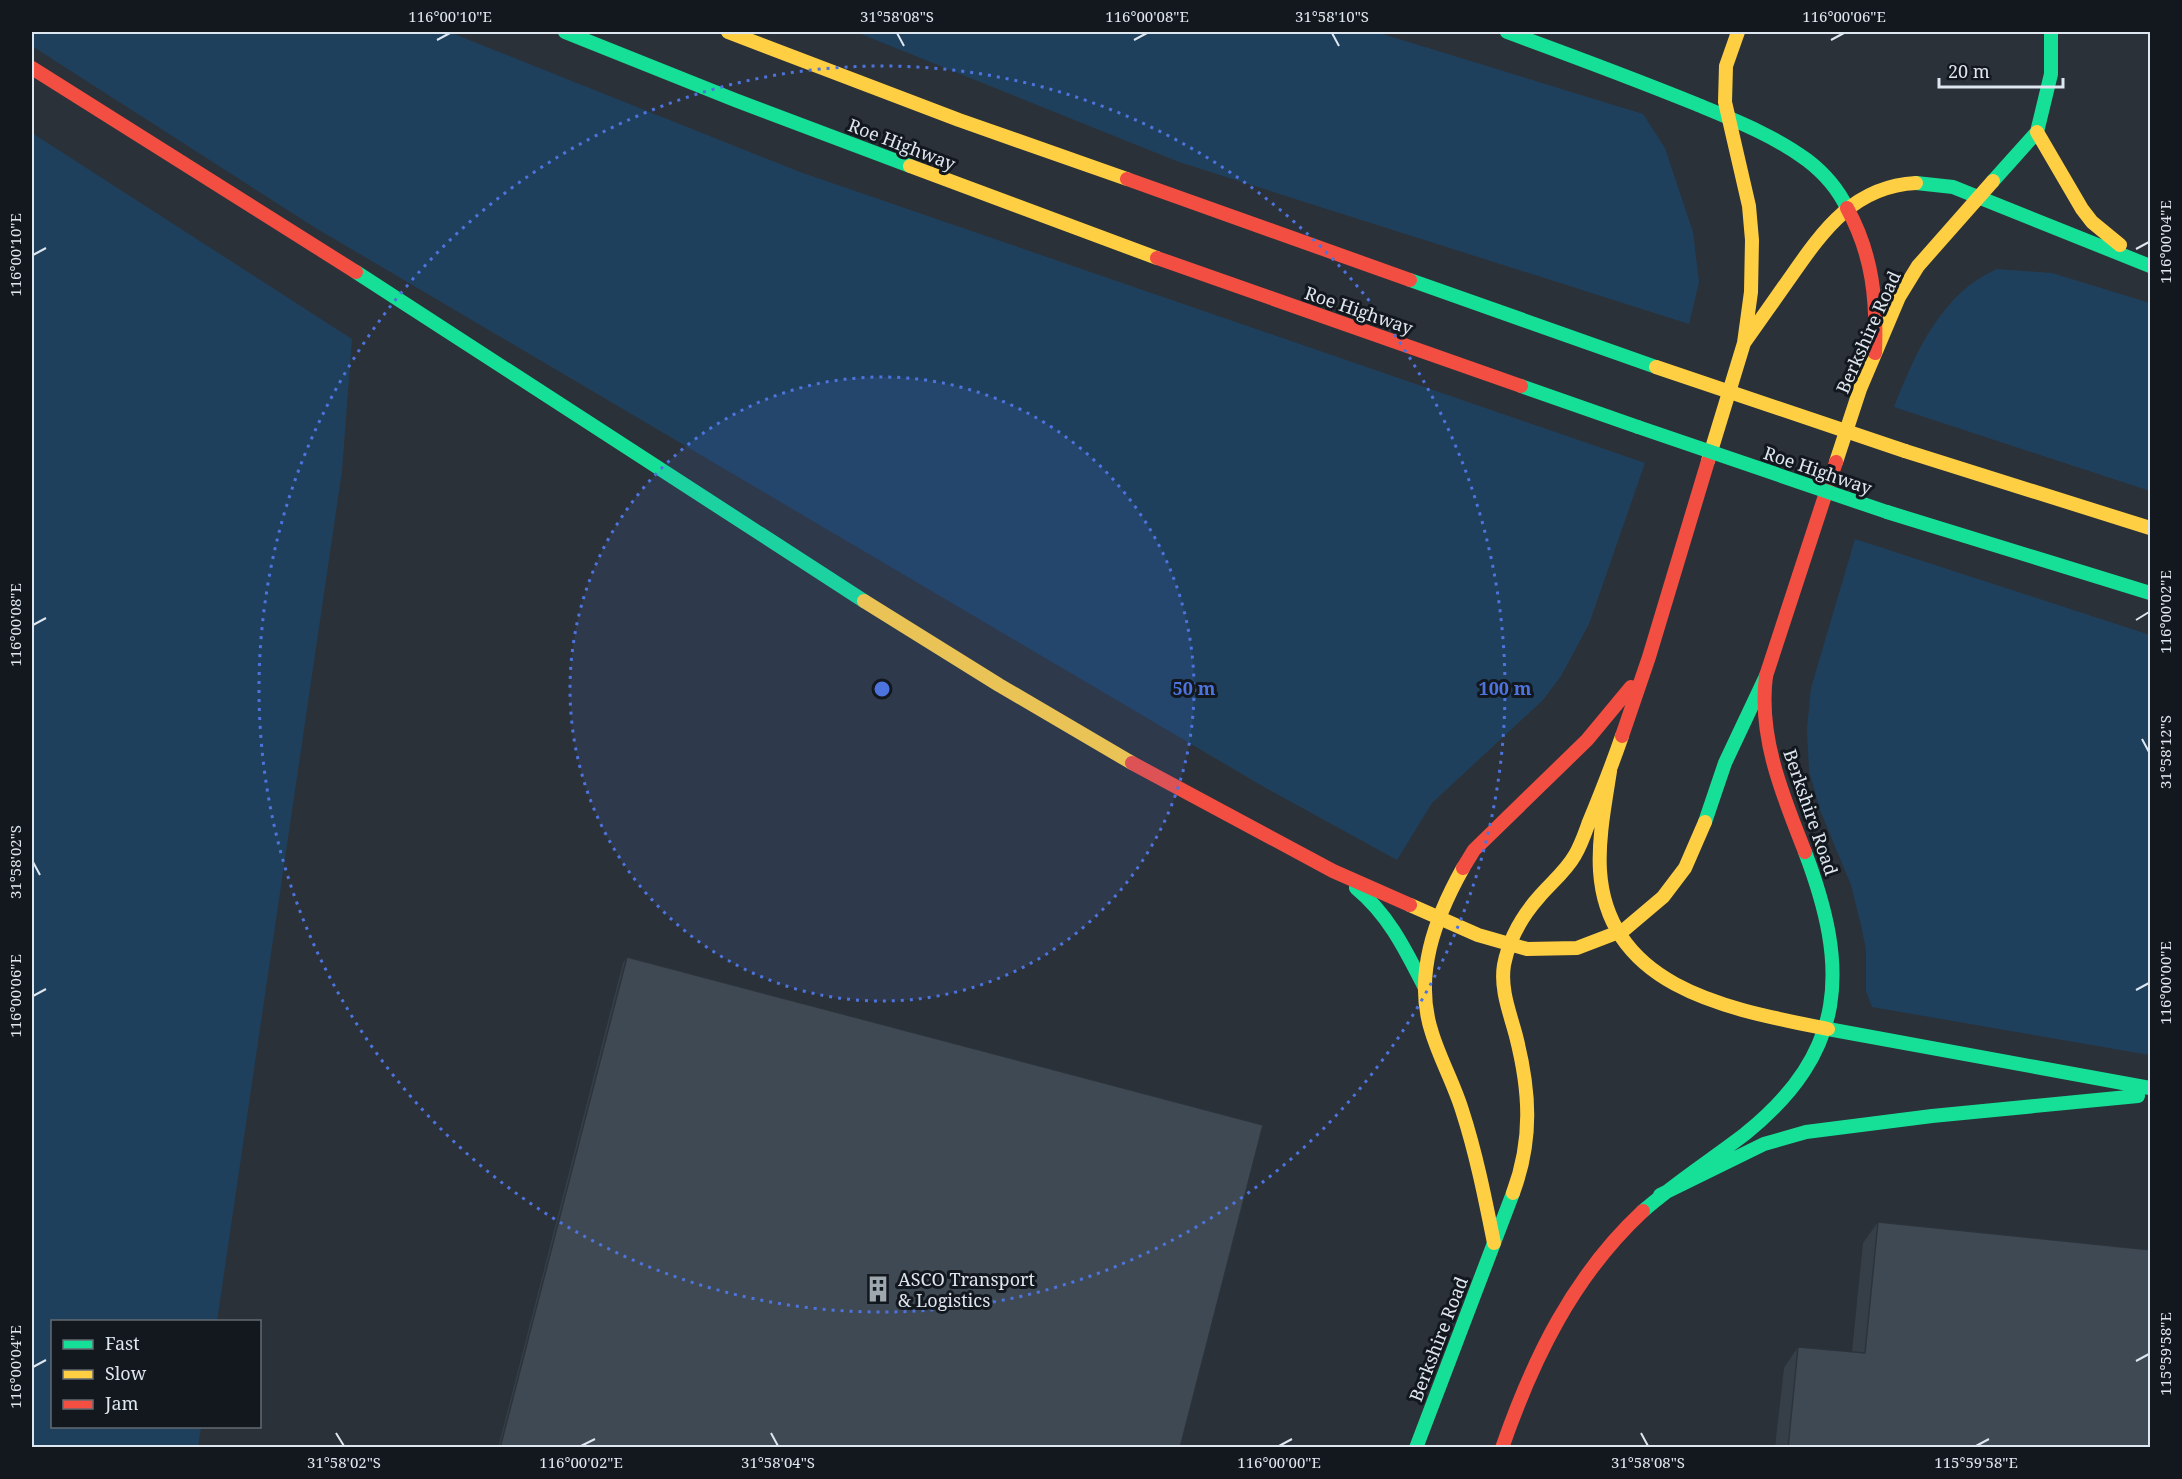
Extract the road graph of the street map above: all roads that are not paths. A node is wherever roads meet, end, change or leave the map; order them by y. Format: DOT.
graph roads {
  1 [pos="566,32"];
  2 [pos="728,32"];
  3 [pos="1507,32"];
  4 [pos="1738,32"];
  5 [pos="2051,32"];
  6 [pos="32,68"];
  7 [pos="1726,118"];
  8 [pos="2037,132"];
  9 [pos="1980,197"];
  10 [pos="1848,209"];
  11 [pos="2147,265"];
  12 [pos="1744,343"];
  13 [pos="1875,353"];
  14 [pos="2151,528"];
  15 [pos="2151,593"];
  16 [pos="1649,657"];
  17 [pos="1766,676"];
  18 [pos="1610,771"];
  19 [pos="1333,871"];
  20 [pos="1438,917"];
  21 [pos="1618,932"];
  22 [pos="1509,944"];
  23 [pos="1425,988"];
  24 [pos="1825,1028"];
  25 [pos="2151,1088"];
  26 [pos="2151,1095"];
  27 [pos="1660,1195"];
  28 [pos="1494,1243"];
  29 [pos="1416,1448"];
  30 [pos="1502,1448"];
  1 -- 15 [label="main road, Roe Highway, bridge"];
  2 -- 14 [label="main road, bridge"];
  3 -- 7 [label="main road"];
  4 -- 7 [label="main road, Berkshire Road"];
  5 -- 8 [label="main road, Berkshire Road"];
  6 -- 19 [label="main road"];
  7 -- 10 [label="main road"];
  7 -- 12 [label="main road, Berkshire Road"];
  8 -- 9 [label="main road, Berkshire Road"];
  8 -- 11 [label="main road"];
  9 -- 10 [label="main road"];
  9 -- 11 [label="main road"];
  9 -- 13 [label="main road, Berkshire Road"];
  10 -- 12 [label="main road"];
  10 -- 13 [label="main road"];
  12 -- 16 [label="main road, Berkshire Road"];
  13 -- 17 [label="main road, Berkshire Road"];
  16 -- 18 [label="main road, Berkshire Road"];
  16 -- 20 [label="main road, Berkshire Road"];
  17 -- 21 [label="main road"];
  17 -- 24 [label="main road, Berkshire Road"];
  18 -- 21 [label="main road"];
  18 -- 22 [label="main road, Berkshire Road"];
  19 -- 20 [label="main road"];
  19 -- 23 [label="main road"];
  20 -- 22 [label="main road"];
  20 -- 23 [label="main road, Berkshire Road"];
  21 -- 22 [label="main road"];
  21 -- 24 [label="main road"];
  22 -- 28 [label="main road, Berkshire Road"];
  23 -- 28 [label="main road, Berkshire Road"];
  24 -- 25 [label="main road"];
  24 -- 27 [label="main road, Berkshire Road"];
  26 -- 27 [label="main road"];
  27 -- 30 [label="main road, Berkshire Road"];
  28 -- 29 [label="main road, Berkshire Road"];
}
